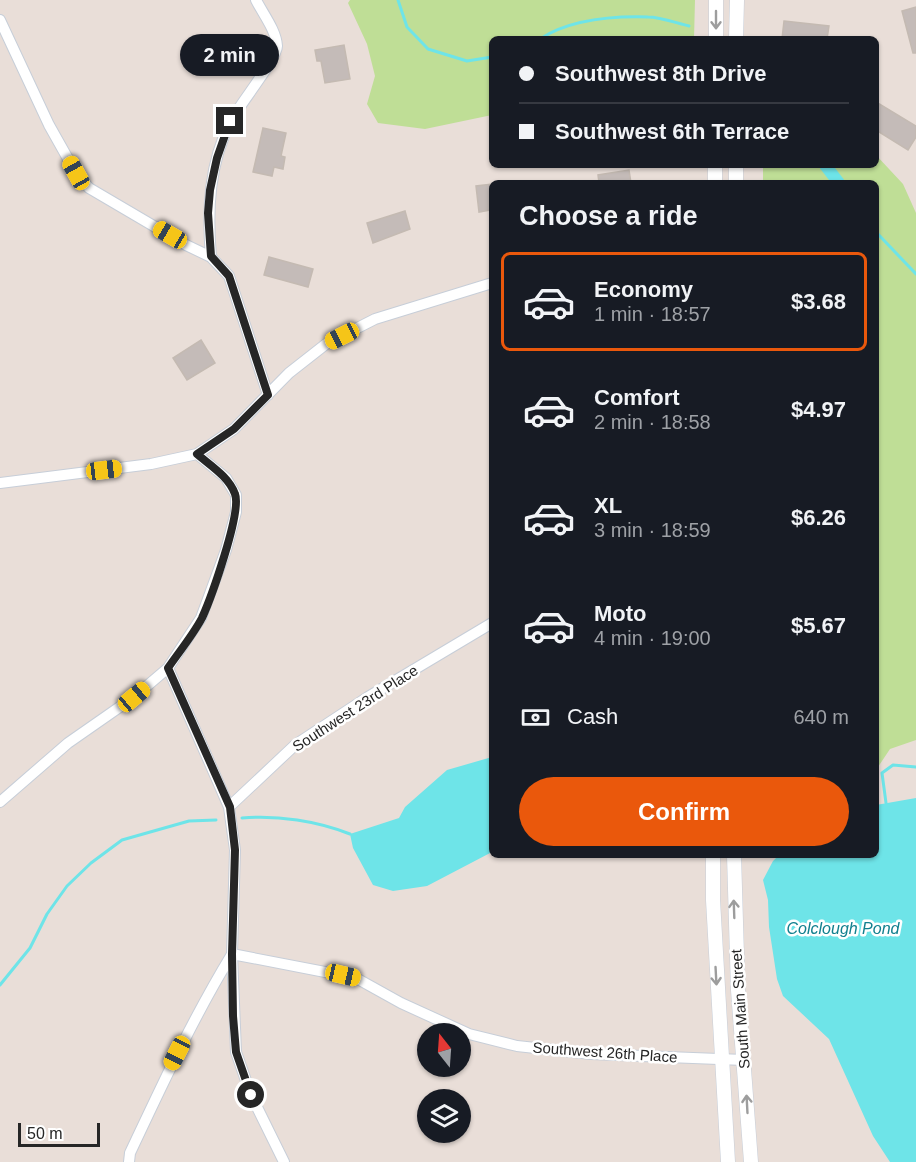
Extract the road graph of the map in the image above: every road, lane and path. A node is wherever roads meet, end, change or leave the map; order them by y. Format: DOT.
graph roads {
  1 [pos="256,0"];
  2 [pos="716,0"];
  3 [pos="736,0"];
  4 [pos="0,20"];
  5 [pos="716,36"];
  6 [pos="736,36"];
  7 [pos="211,256"];
  8 [pos="489,284"];
  9 [pos="268,395"];
  10 [pos="197,454"];
  11 [pos="0,483"];
  12 [pos="489,625"];
  13 [pos="168,668"];
  14 [pos="0,802"];
  15 [pos="230,807"];
  16 [pos="713,858"];
  17 [pos="734,858"];
  18 [pos="232,954"];
  19 [pos="721,1058"];
  20 [pos="744,1060"];
  21 [pos="129,1162"];
  22 [pos="284,1162"];
  23 [pos="728,1162"];
  24 [pos="751,1162"];
  1 -- 7 [label="street"];
  2 -- 5 [label="main road, one-way"];
  3 -- 6 [label="main road"];
  4 -- 7 [label="street"];
  7 -- 9 [label="street"];
  8 -- 9 [label="street"];
  9 -- 10 [label="street"];
  10 -- 11 [label="street"];
  10 -- 13 [label="street"];
  12 -- 15 [label="street, Southwest 23rd Place"];
  13 -- 14 [label="street"];
  13 -- 15 [label="street"];
  15 -- 18 [label="street"];
  16 -- 19 [label="main road, South Main Street, one-way"];
  20 -- 17 [label="main road, South Main Street, one-way"];
  18 -- 19 [label="street, Southwest 26th Place"];
  18 -- 21 [label="street"];
  18 -- 22 [label="street"];
  19 -- 20 [label="street, Southwest 26th Place"];
  19 -- 23 [label="main road, South Main Street"];
  24 -- 20 [label="main road, South Main Street, one-way"];
}
